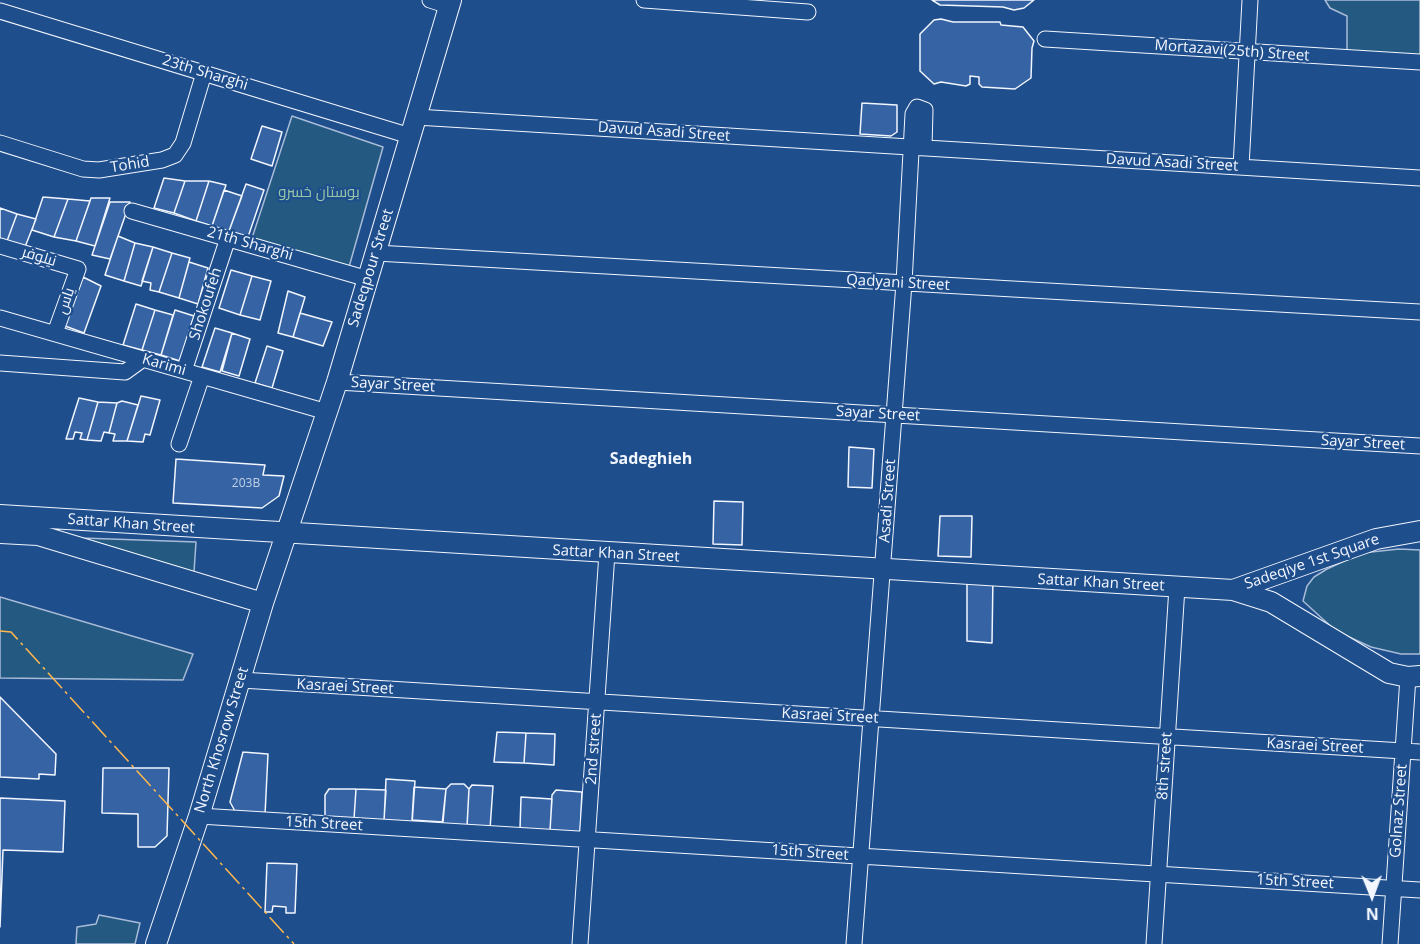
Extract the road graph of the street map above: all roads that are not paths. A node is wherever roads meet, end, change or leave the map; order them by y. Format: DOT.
graph roads {
  1 [pos="430,0"];
  2 [pos="644,0"];
  3 [pos="1250,0"];
  4 [pos="450,3"];
  5 [pos="0,11"];
  6 [pos="808,12"];
  7 [pos="1045,39"];
  8 [pos="1248,52"];
  9 [pos="1420,62"];
  10 [pos="204,73"];
  11 [pos="416,117"];
  12 [pos="410,136"];
  13 [pos="0,143"];
  14 [pos="917,148"];
  15 [pos="1241,167"];
  16 [pos="1420,178"];
  17 [pos="132,211"];
  18 [pos="228,238"];
  19 [pos="0,246"];
  20 [pos="376,253"];
  21 [pos="78,269"];
  22 [pos="368,279"];
  23 [pos="904,283"];
  24 [pos="1420,312"];
  25 [pos="0,318"];
  26 [pos="55,333"];
  27 [pos="142,359"];
  28 [pos="0,363"];
  29 [pos="184,370"];
  30 [pos="202,376"];
  31 [pos="337,382"];
  32 [pos="327,412"];
  33 [pos="894,415"];
  34 [pos="179,444"];
  35 [pos="1420,446"];
  36 [pos="0,515"];
  37 [pos="1420,525"];
  38 [pos="1420,531"];
  39 [pos="0,533"];
  40 [pos="286,534"];
  41 [pos="607,553"];
  42 [pos="883,570"];
  43 [pos="1177,587"];
  44 [pos="1233,590"];
  45 [pos="263,603"];
  46 [pos="1414,676"];
  47 [pos="241,680"];
  48 [pos="597,702"];
  49 [pos="872,719"];
  50 [pos="1167,737"];
  51 [pos="1403,751"];
  52 [pos="1420,752"];
  53 [pos="199,816"];
  54 [pos="587,839"];
  55 [pos="861,856"];
  56 [pos="1158,874"];
  57 [pos="1394,888"];
  58 [pos="1420,890"];
  59 [pos="156,944"];
  60 [pos="580,944"];
  61 [pos="854,944"];
  62 [pos="1154,944"];
  63 [pos="1390,944"];
  1 -- 4 [label="street"];
  2 -- 6 [label="street"];
  3 -- 8 [label="street"];
  4 -- 11 [label="main road, Sadeqpour Street"];
  5 -- 10 [label="street, 23th Sharghi"];
  7 -- 8 [label="street, Mortazavi(25th) Street"];
  8 -- 9 [label="street, Mortazavi(25th) Street"];
  8 -- 15 [label="street"];
  10 -- 12 [label="street, 23th Sharghi"];
  10 -- 13 [label="street, Tohid"];
  11 -- 12 [label="main road, Sadeqpour Street"];
  11 -- 14 [label="street, Davud Asadi Street"];
  12 -- 20 [label="main road, Sadeqpour Street"];
  14 -- 15 [label="street, Davud Asadi Street"];
  14 -- 23 [label="street, Asadi Street"];
  15 -- 16 [label="street, Davud Asadi Street"];
  17 -- 18 [label="street, 21th Sharghi"];
  18 -- 22 [label="street, 21th Sharghi"];
  18 -- 29 [label="street, Shokoufeh"];
  19 -- 21 [label="street, نیلوفر"];
  20 -- 22 [label="main road, Sadeqpour Street"];
  20 -- 23 [label="street, Qadyani Street"];
  21 -- 26 [label="street, یاس"];
  22 -- 31 [label="main road, Sadeqpour Street"];
  23 -- 24 [label="street, Qadyani Street"];
  23 -- 33 [label="street, Asadi Street"];
  25 -- 26 [label="street, Karimi"];
  26 -- 27 [label="street, Karimi"];
  27 -- 28 [label="street"];
  27 -- 29 [label="street, Karimi"];
  29 -- 30 [label="street, Karimi"];
  30 -- 32 [label="street, Karimi"];
  30 -- 34 [label="street"];
  31 -- 32 [label="main road, Sadeqpour Street"];
  31 -- 33 [label="street, Sayar Street"];
  32 -- 40 [label="main road, Sadeqpour Street"];
  33 -- 35 [label="street, Sayar Street"];
  33 -- 42 [label="street, Asadi Street"];
  36 -- 40 [label="main road, Sattar Khan Street"];
  37 -- 38 [label="street"];
  38 -- 44 [label="main road, Sadeqiye 1st Square"];
  39 -- 45 [label="main road, Sattar Khan Street"];
  40 -- 41 [label="main road, Sattar Khan Street"];
  40 -- 45 [label="main road, North Khosrow Street"];
  41 -- 42 [label="main road, Sattar Khan Street"];
  41 -- 48 [label="street, 2nd street"];
  42 -- 43 [label="main road, Sattar Khan Street"];
  42 -- 49 [label="street, Asadi Street"];
  43 -- 44 [label="main road, Sattar Khan Street"];
  43 -- 50 [label="street, 8th street"];
  44 -- 46 [label="main road, Sadeqiye 1st Square"];
  45 -- 47 [label="main road, North Khosrow Street"];
  46 -- 51 [label="street, Golnaz Street"];
  47 -- 48 [label="street, Kasraei Street"];
  47 -- 53 [label="main road, North Khosrow Street"];
  48 -- 49 [label="street, Kasraei Street"];
  48 -- 54 [label="street, 2nd street"];
  49 -- 50 [label="street, Kasraei Street"];
  49 -- 55 [label="street, Asadi Street"];
  50 -- 51 [label="street, Kasraei Street"];
  50 -- 56 [label="street, 8th street"];
  51 -- 52 [label="street, Kasraei Street"];
  51 -- 57 [label="street, Golnaz Street"];
  53 -- 54 [label="street, 15th Street"];
  53 -- 59 [label="main road, North Khosrow Street"];
  54 -- 55 [label="street, 15th Street"];
  54 -- 60 [label="street, 2nd street"];
  55 -- 56 [label="street, 15th Street"];
  55 -- 61 [label="street, Asadi Street"];
  56 -- 57 [label="street, 15th Street"];
  56 -- 62 [label="street, 8th street"];
  57 -- 58 [label="street, 15th Street"];
  57 -- 63 [label="street, Golnaz Street"];
}
